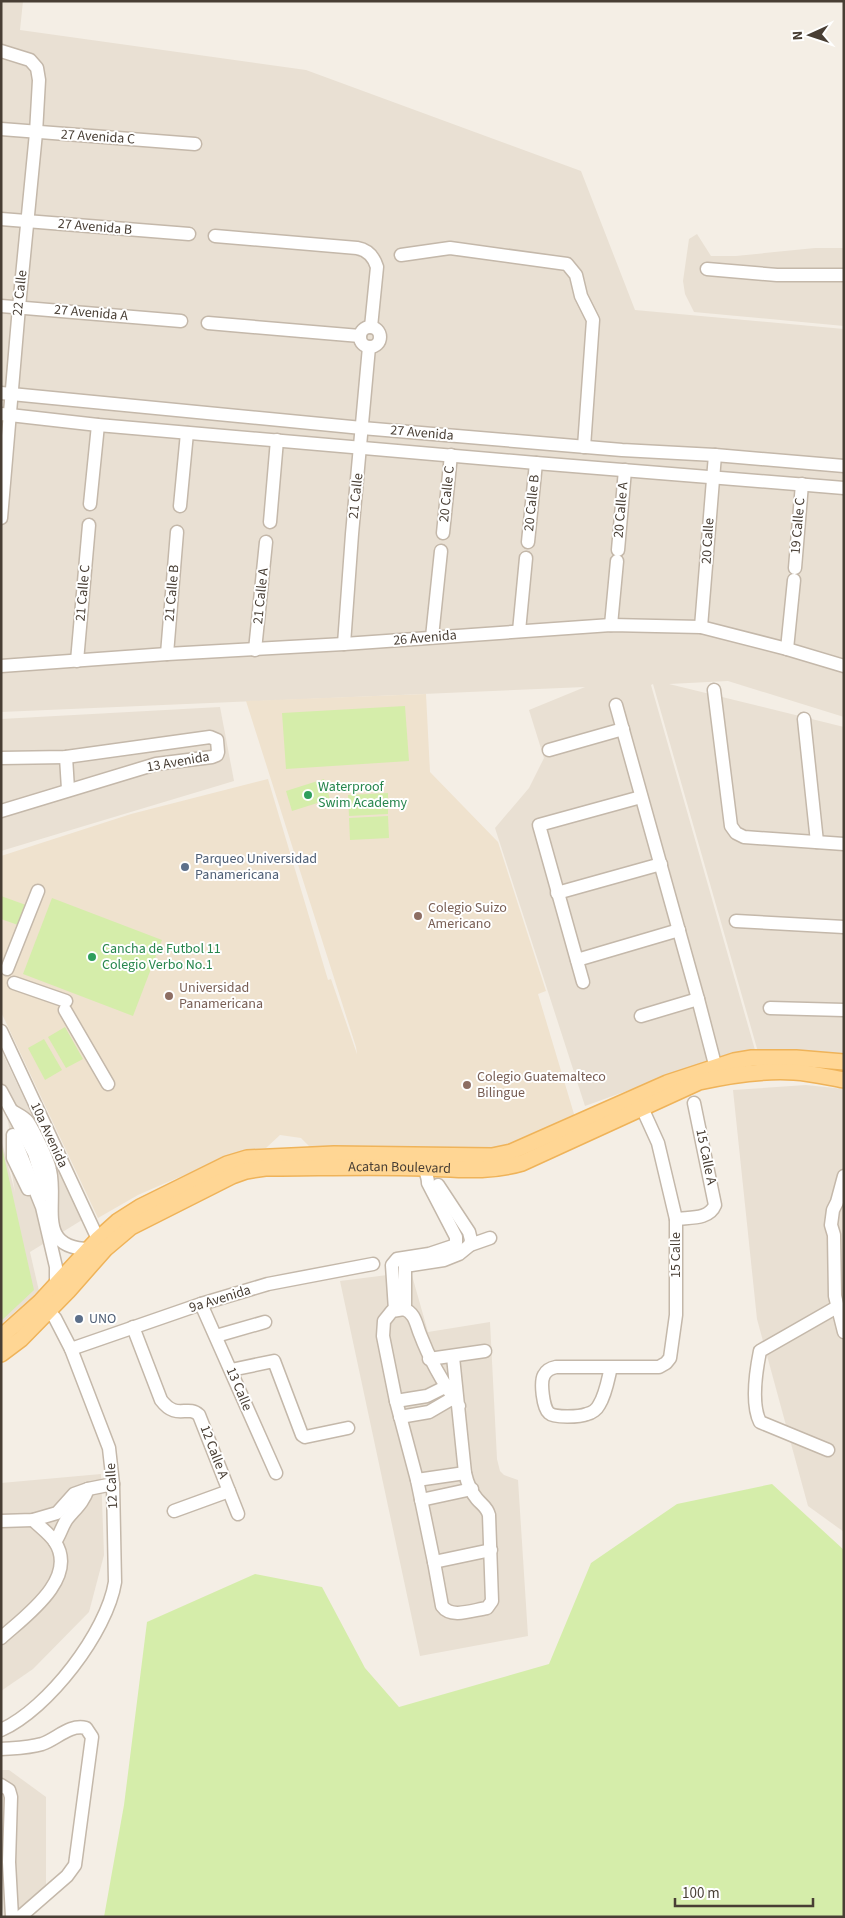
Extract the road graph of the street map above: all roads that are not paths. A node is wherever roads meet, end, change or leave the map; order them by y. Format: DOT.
graph roads {
  1 [pos="1,51"];
  2 [pos="1,129"];
  3 [pos="36,132"];
  4 [pos="195,144"];
  5 [pos="1,219"];
  6 [pos="27,221"];
  7 [pos="189,234"];
  8 [pos="215,236"];
  9 [pos="401,255"];
  10 [pos="707,269"];
  11 [pos="844,275"];
  12 [pos="1,306"];
  13 [pos="19,307"];
  14 [pos="181,321"];
  15 [pos="208,323"];
  16 [pos="371,327"];
  17 [pos="360,336"];
  18 [pos="369,347"];
  19 [pos="6,394"];
  20 [pos="5,415"];
  21 [pos="98,425"];
  22 [pos="362,428"];
  23 [pos="187,433"];
  24 [pos="277,440"];
  25 [pos="584,446"];
  26 [pos="360,448"];
  27 [pos="450,455"];
  28 [pos="715,455"];
  29 [pos="536,463"];
  30 [pos="844,466"];
  31 [pos="625,470"];
  32 [pos="712,476"];
  33 [pos="802,484"];
  34 [pos="844,488"];
  35 [pos="90,504"];
  36 [pos="180,506"];
  37 [pos="1,518"];
  38 [pos="270,522"];
  39 [pos="89,524"];
  40 [pos="177,532"];
  41 [pos="443,533"];
  42 [pos="266,542"];
  43 [pos="528,542"];
  44 [pos="441,550"];
  45 [pos="526,558"];
  46 [pos="611,625"];
  47 [pos="701,627"];
  48 [pos="519,631"];
  49 [pos="432,638"];
  50 [pos="344,644"];
  51 [pos="788,649"];
  52 [pos="255,650"];
  53 [pos="167,654"];
  54 [pos="77,661"];
  55 [pos="1,666"];
  56 [pos="844,666"];
  57 [pos="714,690"];
  58 [pos="616,705"];
  59 [pos="804,719"];
  60 [pos="622,728"];
  61 [pos="549,750"];
  62 [pos="66,756"];
  63 [pos="1,758"];
  64 [pos="68,789"];
  65 [pos="641,798"];
  66 [pos="1,811"];
  67 [pos="817,842"];
  68 [pos="844,844"];
  69 [pos="660,864"];
  70 [pos="38,891"];
  71 [pos="557,893"];
  72 [pos="736,921"];
  73 [pos="844,927"];
  74 [pos="679,930"];
  75 [pos="577,960"];
  76 [pos="7,969"];
  77 [pos="582,982"];
  78 [pos="14,983"];
  79 [pos="698,999"];
  80 [pos="770,1008"];
  81 [pos="844,1010"];
  82 [pos="641,1016"];
  83 [pos="1,1031"];
  84 [pos="844,1062"];
  85 [pos="717,1072"];
  86 [pos="844,1080"];
  87 [pos="108,1084"];
  88 [pos="1,1090"];
  89 [pos="639,1101"];
  90 [pos="694,1103"];
  91 [pos="12,1111"];
  92 [pos="424,1166"];
  93 [pos="844,1176"];
  94 [pos="840,1199"];
  95 [pos="46,1207"];
  96 [pos="676,1219"];
  97 [pos="839,1237"];
  98 [pos="490,1238"];
  99 [pos="93,1244"];
  100 [pos="470,1245"];
  101 [pos="450,1251"];
  102 [pos="373,1264"];
  103 [pos="56,1284"];
  104 [pos="202,1304"];
  105 [pos="44,1307"];
  106 [pos="836,1307"];
  107 [pos="400,1310"];
  108 [pos="265,1322"];
  109 [pos="133,1327"];
  110 [pos="844,1332"];
  111 [pos="216,1336"];
  112 [pos="1,1337"];
  113 [pos="71,1349"];
  114 [pos="484,1352"];
  115 [pos="1,1354"];
  116 [pos="453,1357"];
  117 [pos="429,1358"];
  118 [pos="611,1367"];
  119 [pos="231,1370"];
  120 [pos="445,1387"];
  121 [pos="396,1401"];
  122 [pos="456,1402"];
  123 [pos="400,1418"];
  124 [pos="348,1428"];
  125 [pos="828,1450"];
  126 [pos="276,1473"];
  127 [pos="465,1473"];
  128 [pos="417,1480"];
  129 [pos="114,1484"];
  130 [pos="472,1489"];
  131 [pos="229,1492"];
  132 [pos="421,1500"];
  133 [pos="174,1510"];
  134 [pos="238,1514"];
  135 [pos="61,1517"];
  136 [pos="33,1520"];
  137 [pos="1,1521"];
  138 [pos="55,1542"];
  139 [pos="491,1550"];
  140 [pos="434,1562"];
  141 [pos="1,1638"];
  142 [pos="1,1730"];
  143 [pos="1,1749"];
  144 [pos="1,1785"];
  145 [pos="5,1862"];
  146 [pos="12,1917"];
  147 [pos="20,1917"];
  1 -- 3 [label="street, 22 Calle"];
  2 -- 3 [label="street, 27 Avenida C"];
  3 -- 4 [label="street, 27 Avenida C"];
  3 -- 6 [label="street, 22 Calle"];
  5 -- 6 [label="street, 27 Avenida B"];
  6 -- 7 [label="street, 27 Avenida B"];
  6 -- 13 [label="street, 22 Calle"];
  8 -- 16 [label="street"];
  9 -- 25 [label="street"];
  10 -- 11 [label="street"];
  12 -- 13 [label="street, 27 Avenida A"];
  13 -- 14 [label="street, 27 Avenida A"];
  13 -- 19 [label="street, 22 Calle"];
  15 -- 17 [label="street"];
  16 -- 17 [label="street"];
  16 -- 18 [label="street, 21 Calle"];
  17 -- 18 [label="street"];
  18 -- 22 [label="street, 21 Calle"];
  19 -- 20 [label="street, 22 Calle"];
  19 -- 22 [label="street, 27 Avenida"];
  20 -- 21 [label="street, 27 Avenida"];
  20 -- 37 [label="street, 22 Calle"];
  21 -- 23 [label="street, 27 Avenida"];
  21 -- 35 [label="street"];
  22 -- 25 [label="street, 27 Avenida"];
  22 -- 26 [label="street, 21 Calle"];
  23 -- 24 [label="street, 27 Avenida"];
  23 -- 36 [label="street"];
  24 -- 26 [label="street, 27 Avenida"];
  24 -- 38 [label="street"];
  25 -- 28 [label="street, 27 Avenida"];
  26 -- 27 [label="street, 27 Avenida"];
  26 -- 50 [label="street, 21 Calle"];
  27 -- 29 [label="street, 27 Avenida"];
  27 -- 41 [label="street, 20 Calle C"];
  28 -- 30 [label="street, 27 Avenida"];
  28 -- 32 [label="street, 20 Calle"];
  29 -- 31 [label="street, 27 Avenida"];
  29 -- 43 [label="street, 20 Calle B"];
  31 -- 32 [label="street, 27 Avenida"];
  31 -- 46 [label="street, 20 Calle A"];
  32 -- 33 [label="street, 27 Avenida"];
  32 -- 47 [label="street, 20 Calle"];
  33 -- 34 [label="street, 27 Avenida"];
  33 -- 51 [label="street, 19 Calle C"];
  39 -- 54 [label="street, 21 Calle C"];
  40 -- 53 [label="street, 21 Calle B"];
  42 -- 52 [label="street, 21 Calle A"];
  44 -- 49 [label="street"];
  45 -- 48 [label="street"];
  46 -- 47 [label="street, 26 Avenida"];
  46 -- 48 [label="street, 26 Avenida"];
  47 -- 51 [label="street, 26 Avenida"];
  48 -- 49 [label="street, 26 Avenida"];
  49 -- 50 [label="street, 26 Avenida"];
  50 -- 52 [label="street, 26 Avenida"];
  51 -- 56 [label="street, 26 Avenida"];
  52 -- 53 [label="street, 26 Avenida"];
  53 -- 54 [label="street, 26 Avenida"];
  54 -- 55 [label="street, 26 Avenida"];
  57 -- 67 [label="street"];
  58 -- 60 [label="street"];
  59 -- 67 [label="street"];
  60 -- 61 [label="street"];
  60 -- 65 [label="street"];
  62 -- 63 [label="street, 13 Avenida"];
  62 -- 64 [label="street"];
  62 -- 64 [label="street, 13 Avenida"];
  64 -- 66 [label="street, 13 Avenida"];
  65 -- 69 [label="street"];
  65 -- 71 [label="street"];
  67 -- 68 [label="street"];
  69 -- 71 [label="street"];
  69 -- 74 [label="street"];
  70 -- 76 [label="street"];
  71 -- 75 [label="street"];
  72 -- 73 [label="street"];
  74 -- 75 [label="street"];
  74 -- 79 [label="street"];
  75 -- 77 [label="street"];
  78 -- 87 [label="street"];
  79 -- 82 [label="street"];
  79 -- 85 [label="street"];
  80 -- 81 [label="street"];
  83 -- 99 [label="street, 10a Avenida"];
  84 -- 85 [label="main road, Acatan Boulevard"];
  85 -- 86 [label="main road, Acatan Boulevard"];
  85 -- 89 [label="main road, Acatan Boulevard"];
  88 -- 91 [label="street"];
  89 -- 92 [label="main road, Acatan Boulevard"];
  89 -- 96 [label="street, 15 Calle"];
  90 -- 96 [label="street, 15 Calle A"];
  91 -- 95 [label="street"];
  91 -- 95 [label="street"];
  92 -- 99 [label="main road, Acatan Boulevard"];
  92 -- 100 [label="street"];
  92 -- 101 [label="street"];
  92 -- 105 [label="main road, Acatan Boulevard"];
  93 -- 94 [label="street"];
  94 -- 97 [label="street"];
  95 -- 99 [label="street"];
  95 -- 103 [label="street"];
  96 -- 118 [label="street, 15 Calle"];
  97 -- 106 [label="street"];
  98 -- 100 [label="street"];
  99 -- 103 [label="main road, Acatan Boulevard"];
  100 -- 101 [label="street"];
  101 -- 107 [label="street"];
  102 -- 104 [label="street, 9a Avenida"];
  103 -- 105 [label="main road, Acatan Boulevard"];
  104 -- 109 [label="street, 9a Avenida"];
  104 -- 111 [label="street, 13 Calle"];
  105 -- 112 [label="main road, Acatan Boulevard"];
  105 -- 113 [label="street, 12 Calle"];
  105 -- 115 [label="main road, Acatan Boulevard"];
  106 -- 110 [label="street"];
  106 -- 125 [label="street"];
  107 -- 117 [label="street"];
  107 -- 121 [label="street"];
  108 -- 111 [label="street"];
  109 -- 113 [label="street, 9a Avenida"];
  109 -- 131 [label="street, 12 Calle A"];
  111 -- 119 [label="street, 13 Calle"];
  113 -- 129 [label="street, 12 Calle"];
  114 -- 116 [label="street"];
  116 -- 117 [label="street"];
  116 -- 122 [label="street"];
  117 -- 120 [label="street"];
  118 -- 118 [label="street, 15 Calle"];
  119 -- 124 [label="street"];
  119 -- 126 [label="street, 13 Calle"];
  120 -- 121 [label="street"];
  120 -- 122 [label="street"];
  121 -- 123 [label="street"];
  122 -- 123 [label="street"];
  122 -- 127 [label="street"];
  123 -- 128 [label="street"];
  127 -- 128 [label="street"];
  127 -- 130 [label="street"];
  128 -- 132 [label="street"];
  129 -- 135 [label="street"];
  129 -- 142 [label="street, 12 Calle"];
  130 -- 132 [label="street"];
  130 -- 139 [label="street"];
  131 -- 133 [label="street, 12 Calle A"];
  131 -- 134 [label="street, 12 Calle A"];
  132 -- 140 [label="street"];
  135 -- 136 [label="street"];
  135 -- 138 [label="street"];
  136 -- 137 [label="street"];
  136 -- 138 [label="street"];
  138 -- 141 [label="street"];
  139 -- 140 [label="street"];
  139 -- 140 [label="street"];
  143 -- 147 [label="street"];
  144 -- 145 [label="street"];
  145 -- 146 [label="street"];
}
